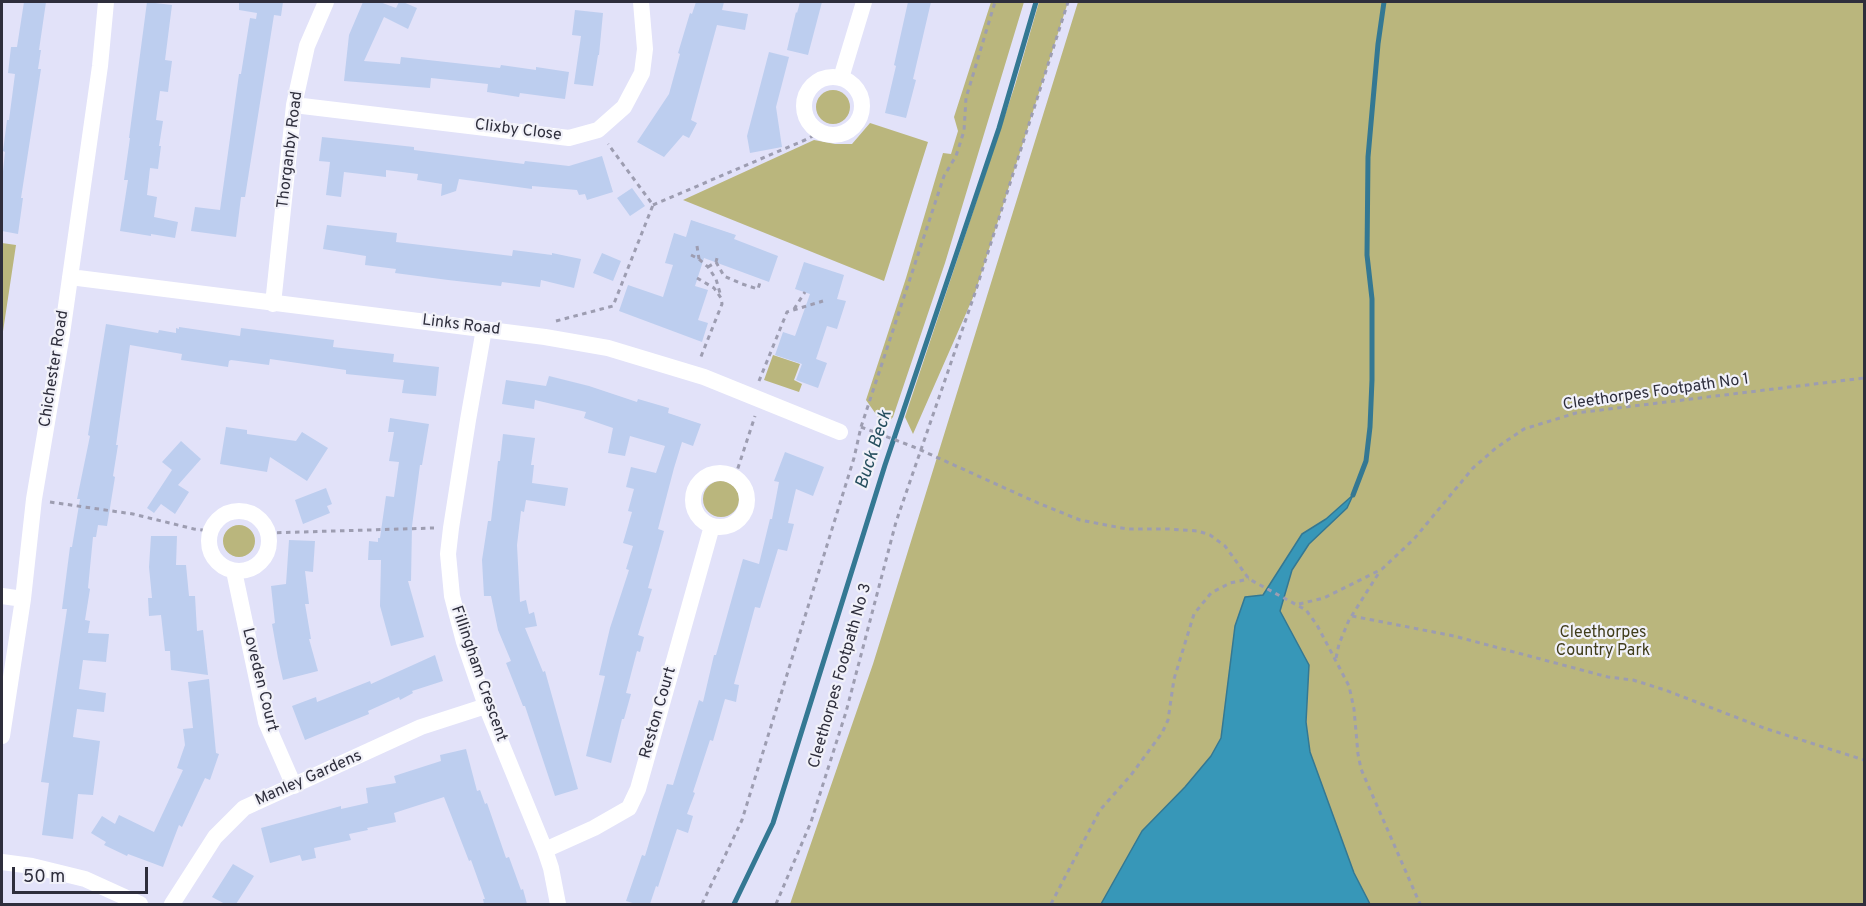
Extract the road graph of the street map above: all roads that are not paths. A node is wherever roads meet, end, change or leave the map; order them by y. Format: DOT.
graph roads {
  1 [pos="106,2"];
  2 [pos="326,2"];
  3 [pos="641,2"];
  4 [pos="864,2"];
  5 [pos="841,78"];
  6 [pos="294,105"];
  7 [pos="70,277"];
  8 [pos="273,304"];
  9 [pos="484,329"];
  10 [pos="840,432"];
  11 [pos="712,526"];
  12 [pos="234,571"];
  13 [pos="2,596"];
  14 [pos="22,599"];
  15 [pos="486,706"];
  16 [pos="2,736"];
  17 [pos="294,786"];
  18 [pos="545,850"];
  19 [pos="2,862"];
  20 [pos="140,904"];
  21 [pos="172,904"];
  22 [pos="558,904"];
  1 -- 7 [label="street, Chichester Road"];
  2 -- 6 [label="street, Thorganby Road"];
  3 -- 6 [label="street, Clixby Close"];
  4 -- 5 [label="street"];
  5 -- 5 [label="street"];
  6 -- 8 [label="street, Thorganby Road"];
  7 -- 8 [label="street, Links Road"];
  7 -- 14 [label="street, Chichester Road"];
  8 -- 9 [label="street, Links Road"];
  9 -- 10 [label="street, Links Road"];
  9 -- 15 [label="street, Fillingham Crescent"];
  11 -- 11 [label="street"];
  11 -- 18 [label="street, Reston Court"];
  12 -- 12 [label="street"];
  12 -- 17 [label="street, Loveden Court"];
  13 -- 14 [label="street"];
  14 -- 16 [label="street, Chichester Road"];
  15 -- 17 [label="street, Manley Gardens"];
  15 -- 18 [label="street, Fillingham Crescent"];
  17 -- 21 [label="street, Manley Gardens"];
  18 -- 22 [label="street, Fillingham Crescent"];
  19 -- 20 [label="street"];
}
